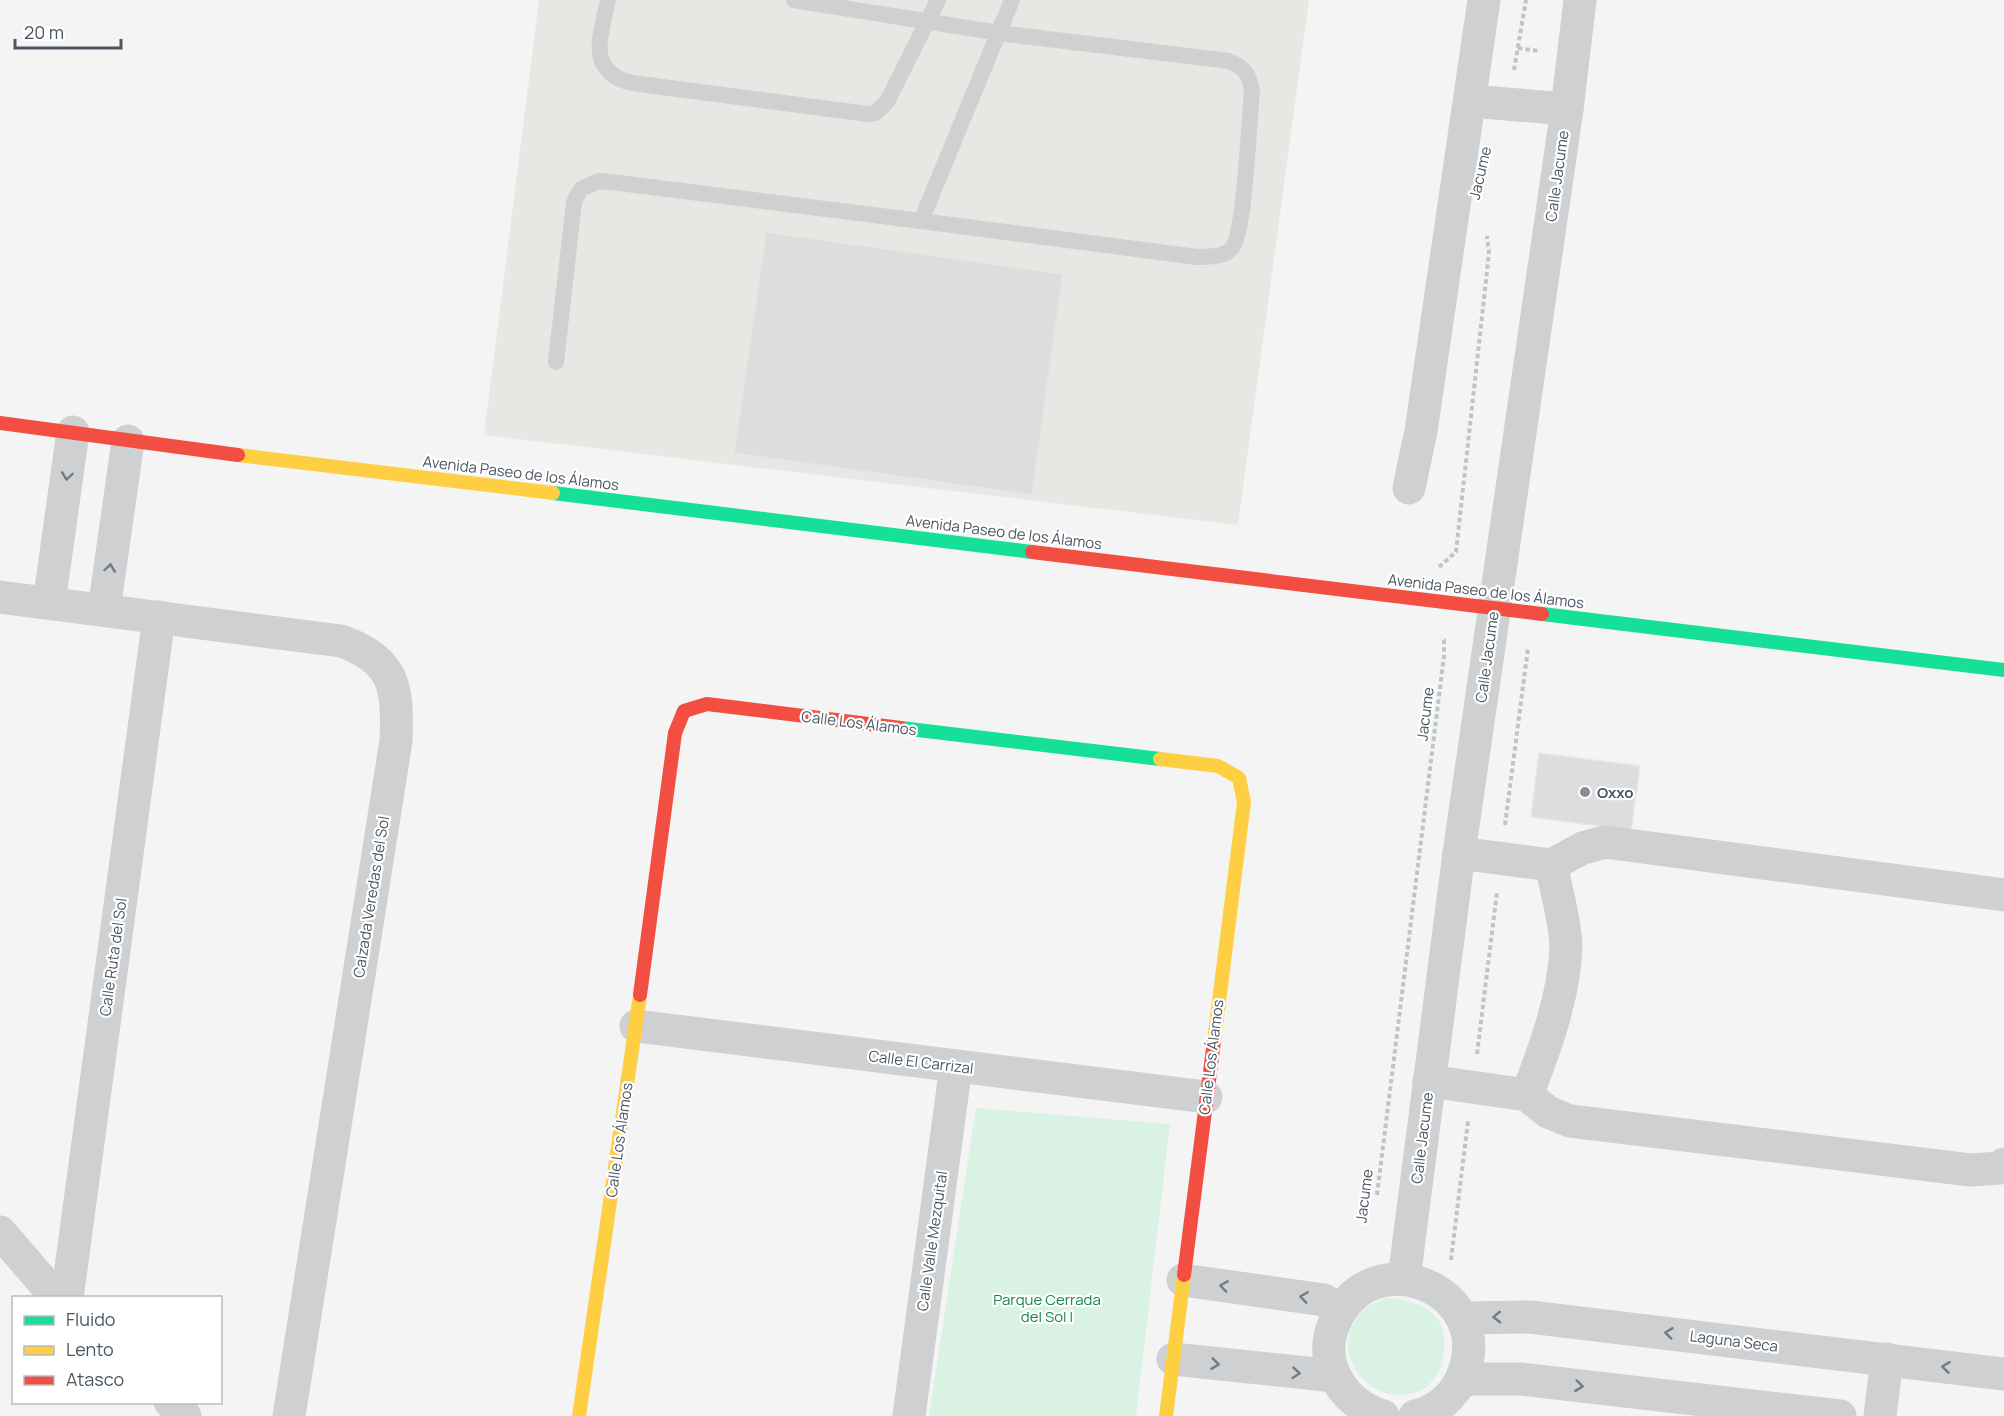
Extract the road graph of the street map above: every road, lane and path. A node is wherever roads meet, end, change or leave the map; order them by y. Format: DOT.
graph roads {
  1 [pos="608,0"];
  2 [pos="794,0"];
  3 [pos="938,0"];
  4 [pos="1012,0"];
  5 [pos="1484,0"];
  6 [pos="1526,0"];
  7 [pos="1580,0"];
  8 [pos="929,21"];
  9 [pos="999,33"];
  10 [pos="1470,101"];
  11 [pos="1508,104"];
  12 [pos="1567,109"];
  13 [pos="921,221"];
  14 [pos="1486,231"];
  15 [pos="556,362"];
  16 [pos="0,423"];
  17 [pos="73,432"];
  18 [pos="128,441"];
  19 [pos="1409,488"];
  20 [pos="0,597"];
  21 [pos="1435,602"];
  22 [pos="49,603"];
  23 [pos="1494,608"];
  24 [pos="104,610"];
  25 [pos="1532,613"];
  26 [pos="159,617"];
  27 [pos="2004,670"];
  28 [pos="1460,853"];
  29 [pos="1501,858"];
  30 [pos="1551,865"];
  31 [pos="2004,895"];
  32 [pos="636,1026"];
  33 [pos="956,1066"];
  34 [pos="1430,1081"];
  35 [pos="1473,1087"];
  36 [pos="1527,1095"];
  37 [pos="1206,1097"];
  38 [pos="2004,1164"];
  39 [pos="1376,1198"];
  40 [pos="0,1232"];
  41 [pos="1450,1266"];
  42 [pos="1404,1278"];
  43 [pos="1183,1280"];
  44 [pos="55,1296"];
  45 [pos="67,1296"];
  46 [pos="1340,1311"];
  47 [pos="1464,1318"];
  48 [pos="1173,1359"];
  49 [pos="1887,1359"];
  50 [pos="2004,1374"];
  51 [pos="1335,1376"];
  52 [pos="1460,1383"];
  53 [pos="172,1404"];
  54 [pos="185,1416"];
  55 [pos="289,1416"];
  56 [pos="579,1416"];
  57 [pos="909,1416"];
  58 [pos="1166,1416"];
  59 [pos="1383,1416"];
  60 [pos="1415,1416"];
  61 [pos="1840,1416"];
  62 [pos="1880,1416"];
  1 -- 8 [label="lane"];
  2 -- 8 [label="lane"];
  3 -- 8 [label="lane"];
  4 -- 9 [label="lane"];
  5 -- 10 [label="street"];
  6 -- 11 [label="path"];
  7 -- 12 [label="street, Calle Jacume"];
  8 -- 9 [label="lane"];
  9 -- 13 [label="lane"];
  9 -- 13 [label="lane"];
  10 -- 11 [label="street"];
  10 -- 19 [label="street"];
  11 -- 12 [label="street"];
  12 -- 23 [label="street, Calle Jacume"];
  13 -- 15 [label="lane"];
  14 -- 21 [label="path, Jacume"];
  16 -- 17 [label="street, Avenida Paseo de los Álamos"];
  17 -- 18 [label="street, Avenida Paseo de los Álamos"];
  17 -- 22 [label="street, one-way"];
  18 -- 21 [label="street, Avenida Paseo de los Álamos"];
  24 -- 18 [label="street, one-way"];
  20 -- 22 [label="street, Calzada Veredas del Sol"];
  21 -- 23 [label="street, Avenida Paseo de los Álamos"];
  21 -- 39 [label="path, Jacume"];
  22 -- 24 [label="street, Calzada Veredas del Sol"];
  23 -- 25 [label="street, Avenida Paseo de los Álamos"];
  23 -- 28 [label="street, Calle Jacume"];
  24 -- 26 [label="street, Calzada Veredas del Sol"];
  25 -- 27 [label="street, Avenida Paseo de los Álamos"];
  25 -- 29 [label="path"];
  26 -- 45 [label="street, Calle Ruta del Sol"];
  26 -- 55 [label="street, Calzada Veredas del Sol"];
  28 -- 29 [label="street"];
  28 -- 34 [label="street, Calle Jacume"];
  29 -- 30 [label="street"];
  29 -- 35 [label="path"];
  30 -- 31 [label="street"];
  30 -- 36 [label="street"];
  32 -- 33 [label="street, Calle El Carrizal"];
  32 -- 37 [label="street, Calle Los Álamos"];
  32 -- 56 [label="street, Calle Los Álamos"];
  33 -- 37 [label="street, Calle El Carrizal"];
  33 -- 57 [label="street, Calle Valle Mezquital"];
  34 -- 35 [label="street"];
  34 -- 42 [label="street, Calle Jacume"];
  35 -- 36 [label="street"];
  35 -- 41 [label="path"];
  36 -- 38 [label="street"];
  37 -- 43 [label="street, Calle Los Álamos"];
  40 -- 44 [label="street"];
  42 -- 46 [label="street"];
  42 -- 47 [label="street"];
  46 -- 43 [label="street, one-way"];
  43 -- 48 [label="street, Calle Los Álamos"];
  46 -- 51 [label="street"];
  49 -- 47 [label="street, Laguna Seca, one-way"];
  47 -- 52 [label="street"];
  48 -- 51 [label="street, one-way"];
  48 -- 58 [label="street, Calle Los Álamos"];
  50 -- 49 [label="street, Laguna Seca, one-way"];
  49 -- 62 [label="street"];
  51 -- 59 [label="street"];
  52 -- 60 [label="street"];
  52 -- 61 [label="street, one-way"];
  53 -- 54 [label="street"];
}
